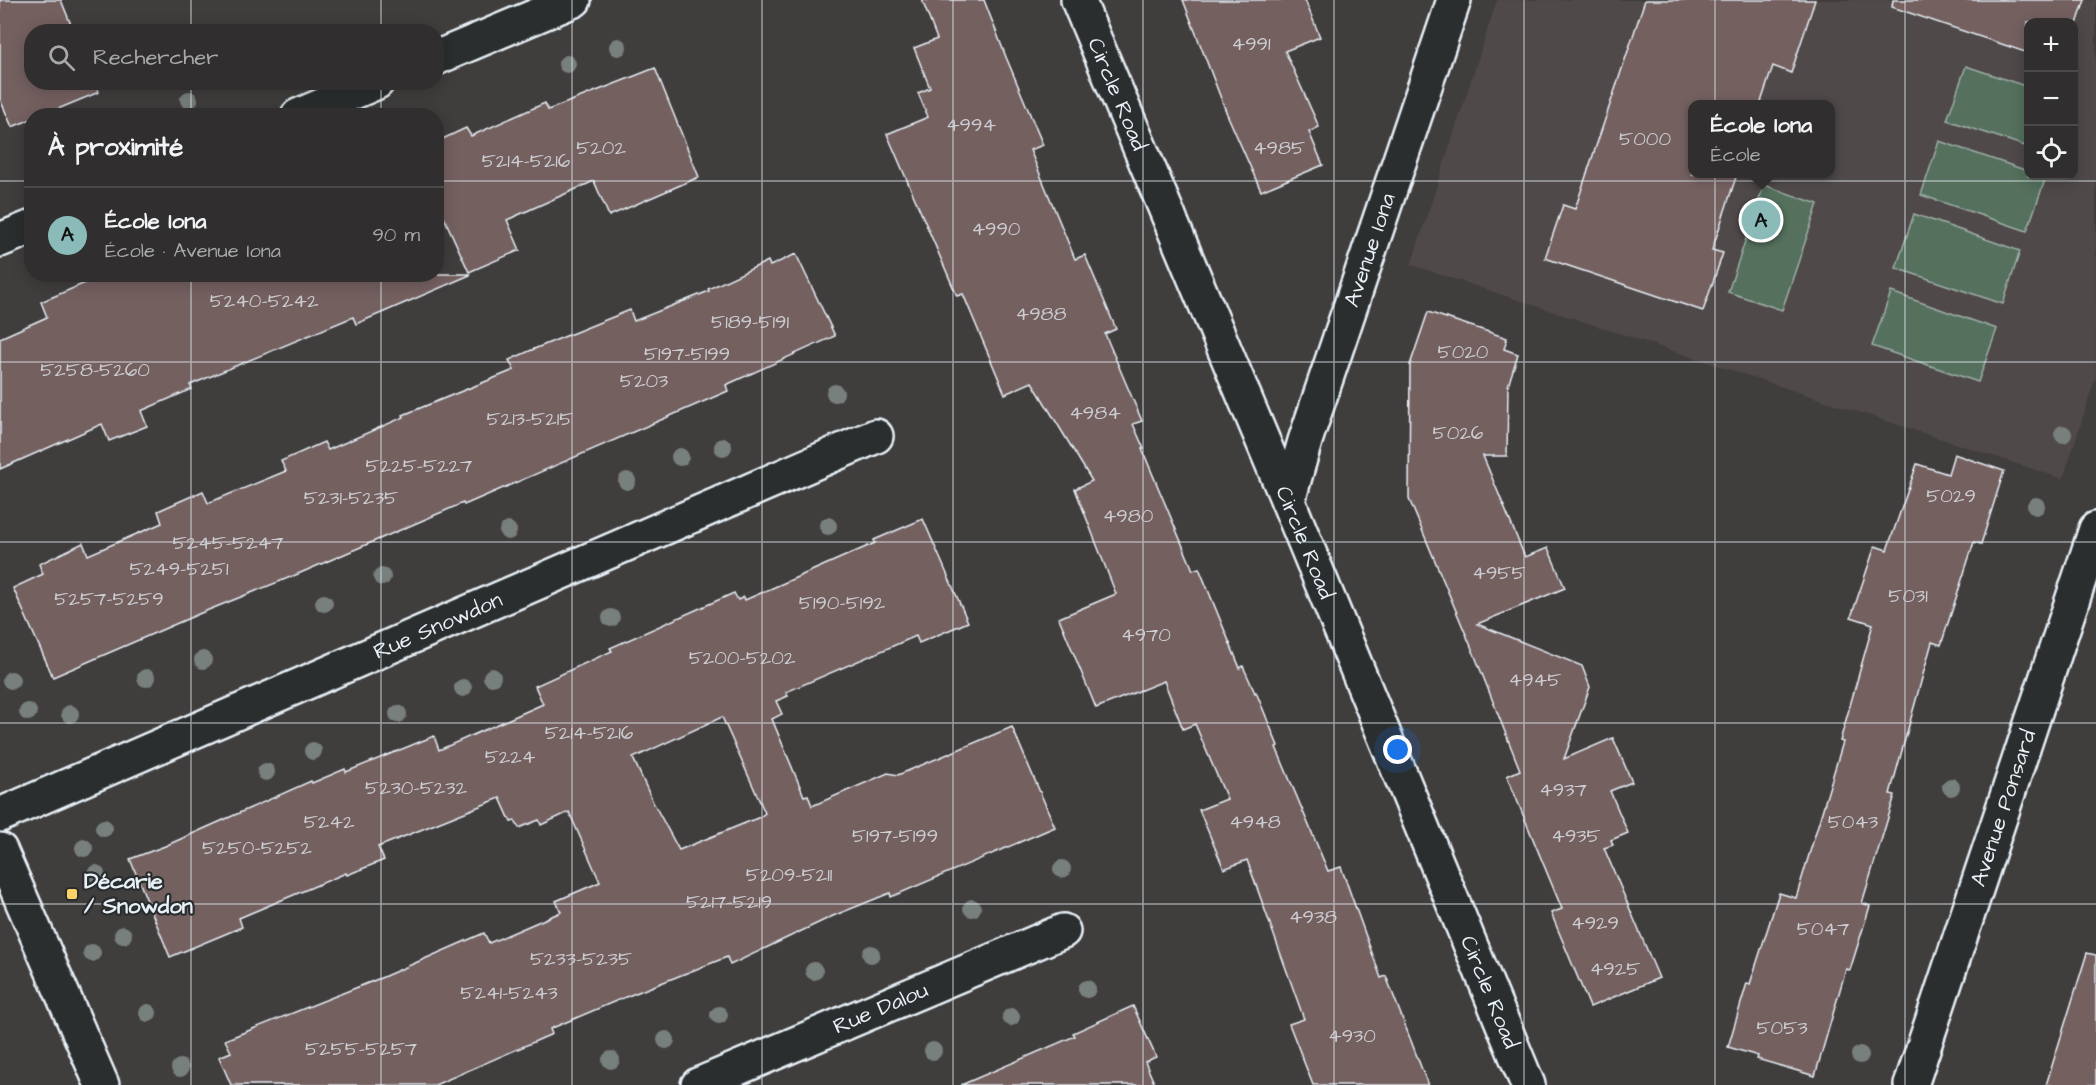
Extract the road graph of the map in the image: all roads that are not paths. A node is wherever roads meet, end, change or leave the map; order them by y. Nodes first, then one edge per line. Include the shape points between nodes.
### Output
1 (574, 0) edge
2 (1078, 0) edge
3 (1454, 0) edge
4 (444, 55) edge
5 (358, 90) edge
6 (317, 108) edge
7 (24, 230) edge
8 (0, 240) edge
9 (876, 435) dead end
10 (1288, 501) junction
11 (2096, 529) edge
12 (0, 815) edge
13 (0, 850) edge
14 (1064, 931) dead end
15 (102, 1085) edge
16 (698, 1085) edge
17 (1528, 1085) edge
18 (1911, 1085) edge

1 - 4 street
2 - 10 street, Circle Road
3 - 10 street, Avenue Iona
5 - 6 street
7 - 8 street
9 - 12 street, Rue Snowdon
10 - 17 street, Circle Road
11 - 18 street, Avenue Ponsard
13 - 15 street
14 - 16 street, Rue Dalou

